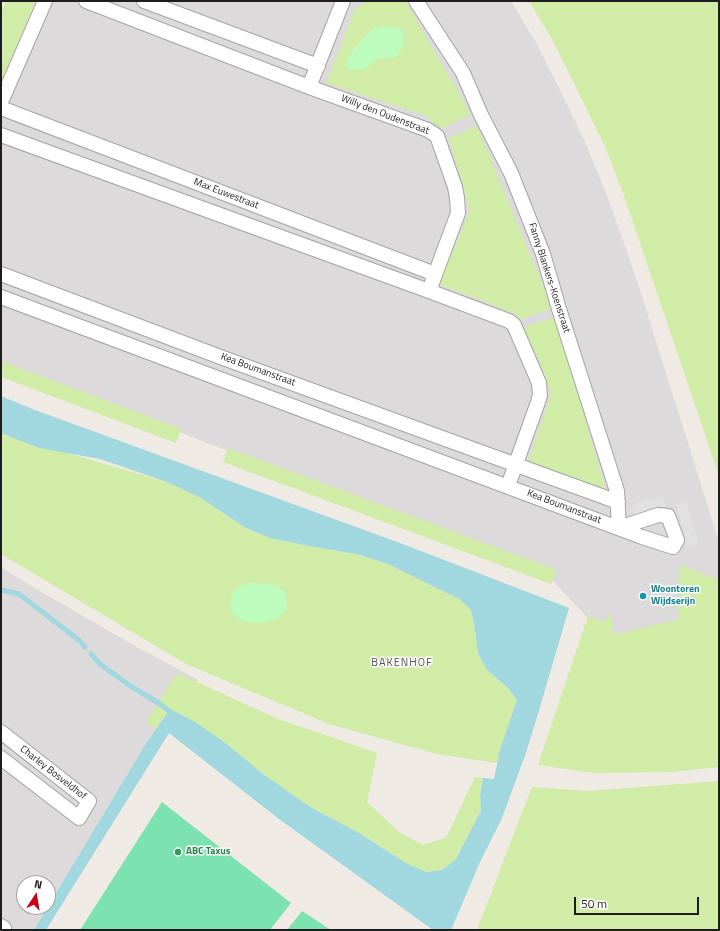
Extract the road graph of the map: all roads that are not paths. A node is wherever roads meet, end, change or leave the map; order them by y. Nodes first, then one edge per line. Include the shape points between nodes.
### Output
1 (45, 1) edge
2 (86, 1) edge
3 (144, 1) edge
4 (343, 1) edge
5 (416, 1) edge
6 (318, 66) junction
7 (309, 87) junction
8 (1, 102) edge
9 (1, 108) edge
10 (1, 134) edge
11 (1, 274) edge
12 (435, 274) junction
13 (429, 291) junction
14 (1, 297) edge
15 (516, 464) junction
16 (508, 486) junction
17 (618, 502) junction
18 (619, 528) joint
19 (1, 732) edge
20 (1, 758) edge
21 (1, 926) edge
22 (3, 930) edge

1 - 8 street
2 - 7 street, Willy den Oudenstraat
3 - 6 street
4 - 6 street
5 - 17 street, Fanny Blankers-Koenstraat via 463,73 481,115 512,173 543,254 617,491
6 - 7 street
7 - 12 street, Willy den Oudenstraat via 428,130 437,136 455,188 458,213
9 - 12 street, Max Euwestraat
10 - 13 street
11 - 15 street, Kea Boumanstraat
12 - 13 street
13 - 15 street via 514,325 539,384 540,395
14 - 16 street, Kea Boumanstraat
15 - 16 street
15 - 17 street, Kea Boumanstraat
16 - 18 street, Kea Boumanstraat
17 - 18 street, Fanny Blankers-Koenstraat
19 - 20 street, Charley Bosveldhof via 89,801 79,818
21 - 22 street

